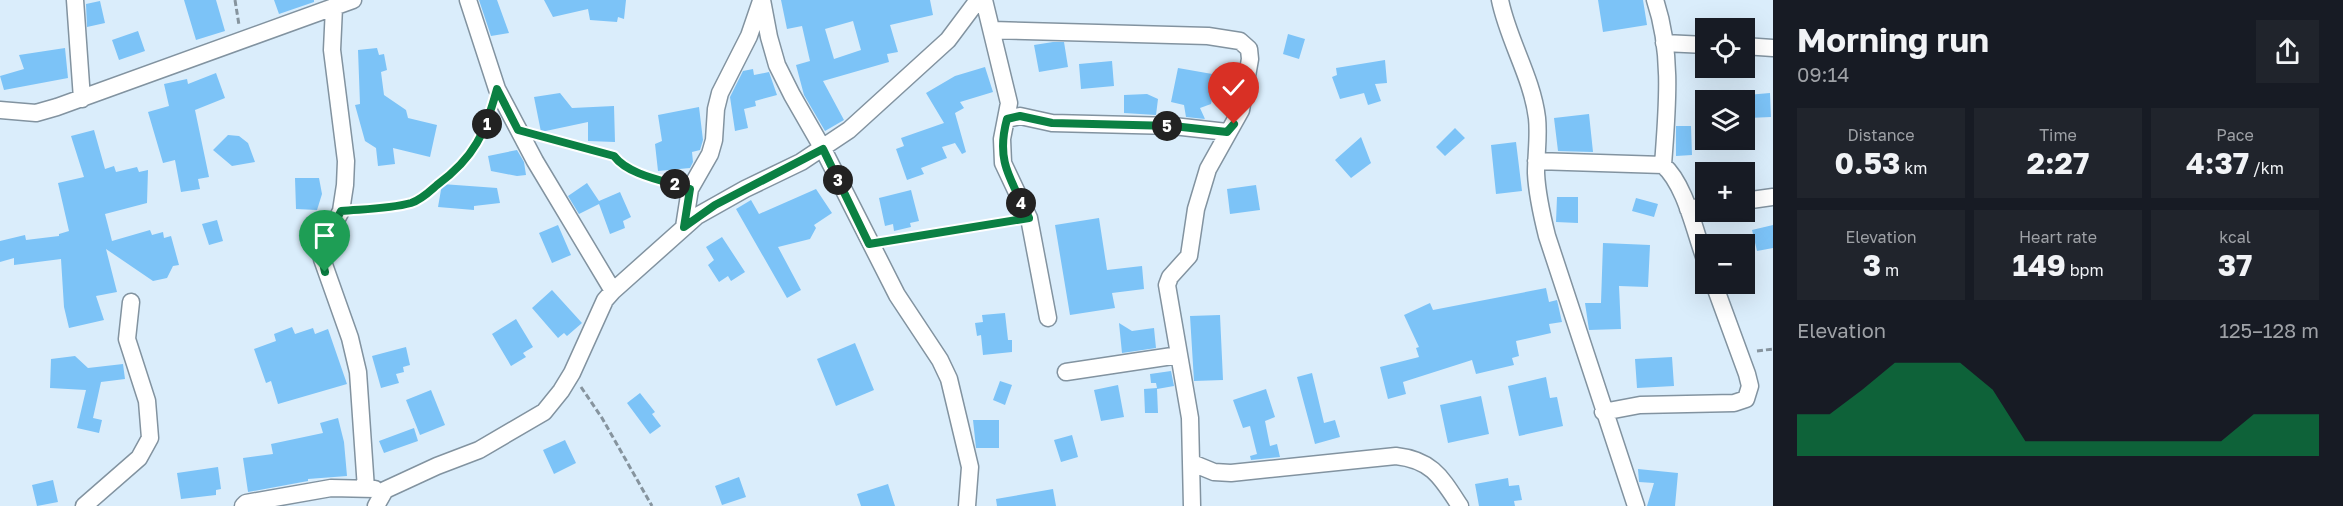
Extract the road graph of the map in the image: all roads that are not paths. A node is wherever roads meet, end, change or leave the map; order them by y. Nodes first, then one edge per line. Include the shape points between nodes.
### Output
1 (75, 0) edge
2 (353, 0) edge
3 (468, 0) edge
4 (761, 0) edge
5 (978, 0) edge
6 (984, 0) edge
7 (1500, 0) edge
8 (1655, 0) edge
9 (334, 7) junction
10 (992, 30) junction
11 (1664, 43) junction
12 (1695, 44) edge
13 (1755, 47) edge
14 (1773, 48) edge
15 (82, 99) junction
16 (0, 110) edge
17 (1007, 119) junction
18 (1227, 132) junction
19 (823, 149) junction
20 (1536, 161) junction
21 (1663, 165) junction
22 (1773, 197) edge
23 (1755, 199) edge
24 (1695, 208) edge
25 (1688, 209) junction
26 (684, 227) junction
27 (1696, 234) edge
28 (613, 291) junction
29 (1718, 294) edge
30 (131, 302) dead end
31 (1048, 318) dead end
32 (1179, 355) junction
33 (1066, 372) dead end
34 (1603, 411) junction
35 (1192, 463) junction
36 (366, 489) junction
37 (386, 490) junction
38 (84, 506) edge
39 (243, 506) edge
40 (376, 506) edge
41 (967, 506) edge
42 (1192, 506) edge
43 (1460, 506) edge
44 (1636, 506) edge

1 - 15 street
2 - 9 street
3 - 28 street via 497,89
4 - 19 street via 777,65
4 - 26 street via 749,36 720,93 710,154 690,189
5 - 19 street via 937,50
6 - 10 street
7 - 20 street via 1537,118
8 - 11 street
9 - 15 street
9 - 36 street via 334,73 346,161 341,211 325,241 323,264 358,372
10 - 17 street via 1009,103
10 - 18 street via 1208,36 1240,41 1250,53 1245,95 1239,116
11 - 12 street
11 - 21 street via 1668,88
13 - 14 street
15 - 16 street via 36,113
17 - 18 street via 1020,116 1071,124 1173,126
17 - 31 street via 1002,139 1004,163 1029,218
18 - 32 street via 1202,185 1189,256 1167,285
19 - 26 street via 715,205
19 - 41 street via 869,244 949,379 970,467
20 - 21 street
20 - 34 street via 1543,219
21 - 25 street via 1673,176
22 - 23 street
24 - 25 street
25 - 27 street
26 - 28 street
28 - 37 street via 552,405 479,450
29 - 34 street via 1747,374 1750,386 1746,399
30 - 38 street via 127,339 147,401 150,438 139,458
32 - 33 street
32 - 35 street via 1190,418
34 - 44 street
35 - 42 street
35 - 43 street via 1214,472 1231,473 1396,456 1417,458 1431,466
36 - 37 street
36 - 39 street via 331,488
37 - 40 street

